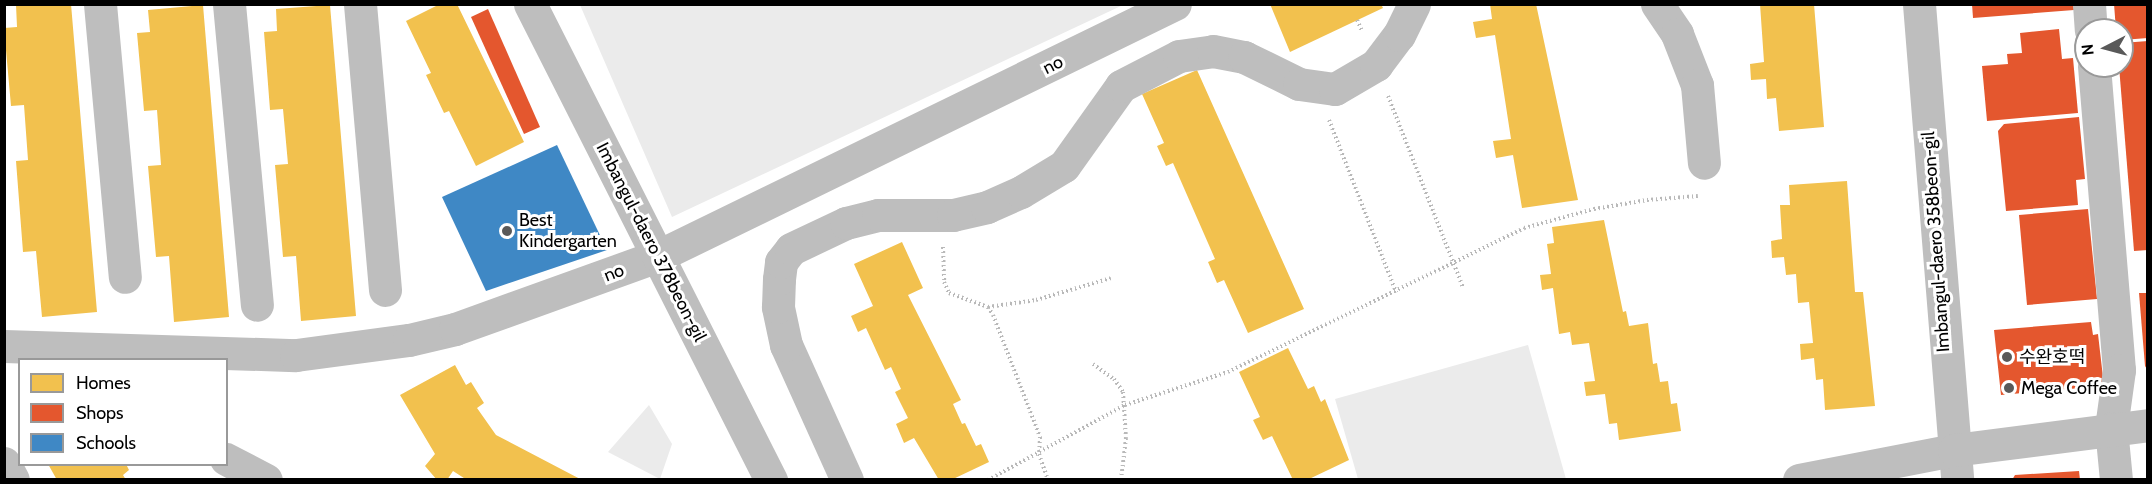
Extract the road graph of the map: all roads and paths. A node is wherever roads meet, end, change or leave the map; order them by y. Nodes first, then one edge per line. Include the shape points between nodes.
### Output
1 (100, 4) edge
2 (229, 4) edge
3 (360, 4) edge
4 (530, 4) edge
5 (1175, 4) edge
6 (1414, 4) edge
7 (1657, 4) edge
8 (1919, 4) edge
9 (1357, 20) dead end
10 (1376, 65) junction
11 (2095, 78) edge
12 (1315, 86) junction
13 (1704, 163) dead end
14 (1704, 196) dead end
15 (944, 215) junction
16 (658, 256) junction
17 (1454, 265) junction
18 (125, 277) dead end
19 (1112, 278) dead end
20 (1462, 287) dead end
21 (385, 290) dead end
22 (1396, 292) junction
23 (257, 305) dead end
24 (988, 307) junction
25 (4, 346) edge
26 (1093, 364) dead end
27 (1125, 405) junction
28 (2148, 425) edge
29 (2112, 428) junction
30 (1039, 454) junction
31 (228, 460) edge
32 (4, 463) edge
33 (1955, 465) edge
34 (13, 480) edge
35 (266, 480) edge
36 (771, 480) edge
37 (847, 480) edge
38 (988, 480) edge
39 (1048, 480) edge
40 (1121, 480) edge
41 (1799, 480) edge
42 (2116, 480) edge

1 - 18 street
2 - 23 street
3 - 21 street
4 - 16 street, Imbangul-daero 378beon-gil
5 - 16 street, no
6 - 10 street
7 - 13 street via 1677,34 1697,85
8 - 33 street, Imbangul-daero 358beon-gil
9 - 10 path
10 - 12 street via 1335,89
10 - 17 path
11 - 29 street via 2119,370
12 - 15 street via 1299,84 1244,57 1213,51 1179,56 1121,86 1064,166 987,207
12 - 22 path
14 - 17 path via 1647,200 1544,221
15 - 24 path via 944,282 950,293
15 - 37 street via 878,215 846,223 791,249 781,262 778,307 786,345
16 - 25 street, no via 455,329 348,349 296,355
16 - 36 street, Imbangul-daero 378beon-gil
17 - 20 path
17 - 22 path
19 - 24 path via 1036,300
22 - 27 path via 1228,372
24 - 30 path via 1040,437
26 - 27 path via 1114,380 1123,392
27 - 30 path
27 - 40 path
28 - 29 street
29 - 33 street
29 - 42 street
30 - 38 path
30 - 39 path
31 - 35 street
32 - 34 street
33 - 41 street

